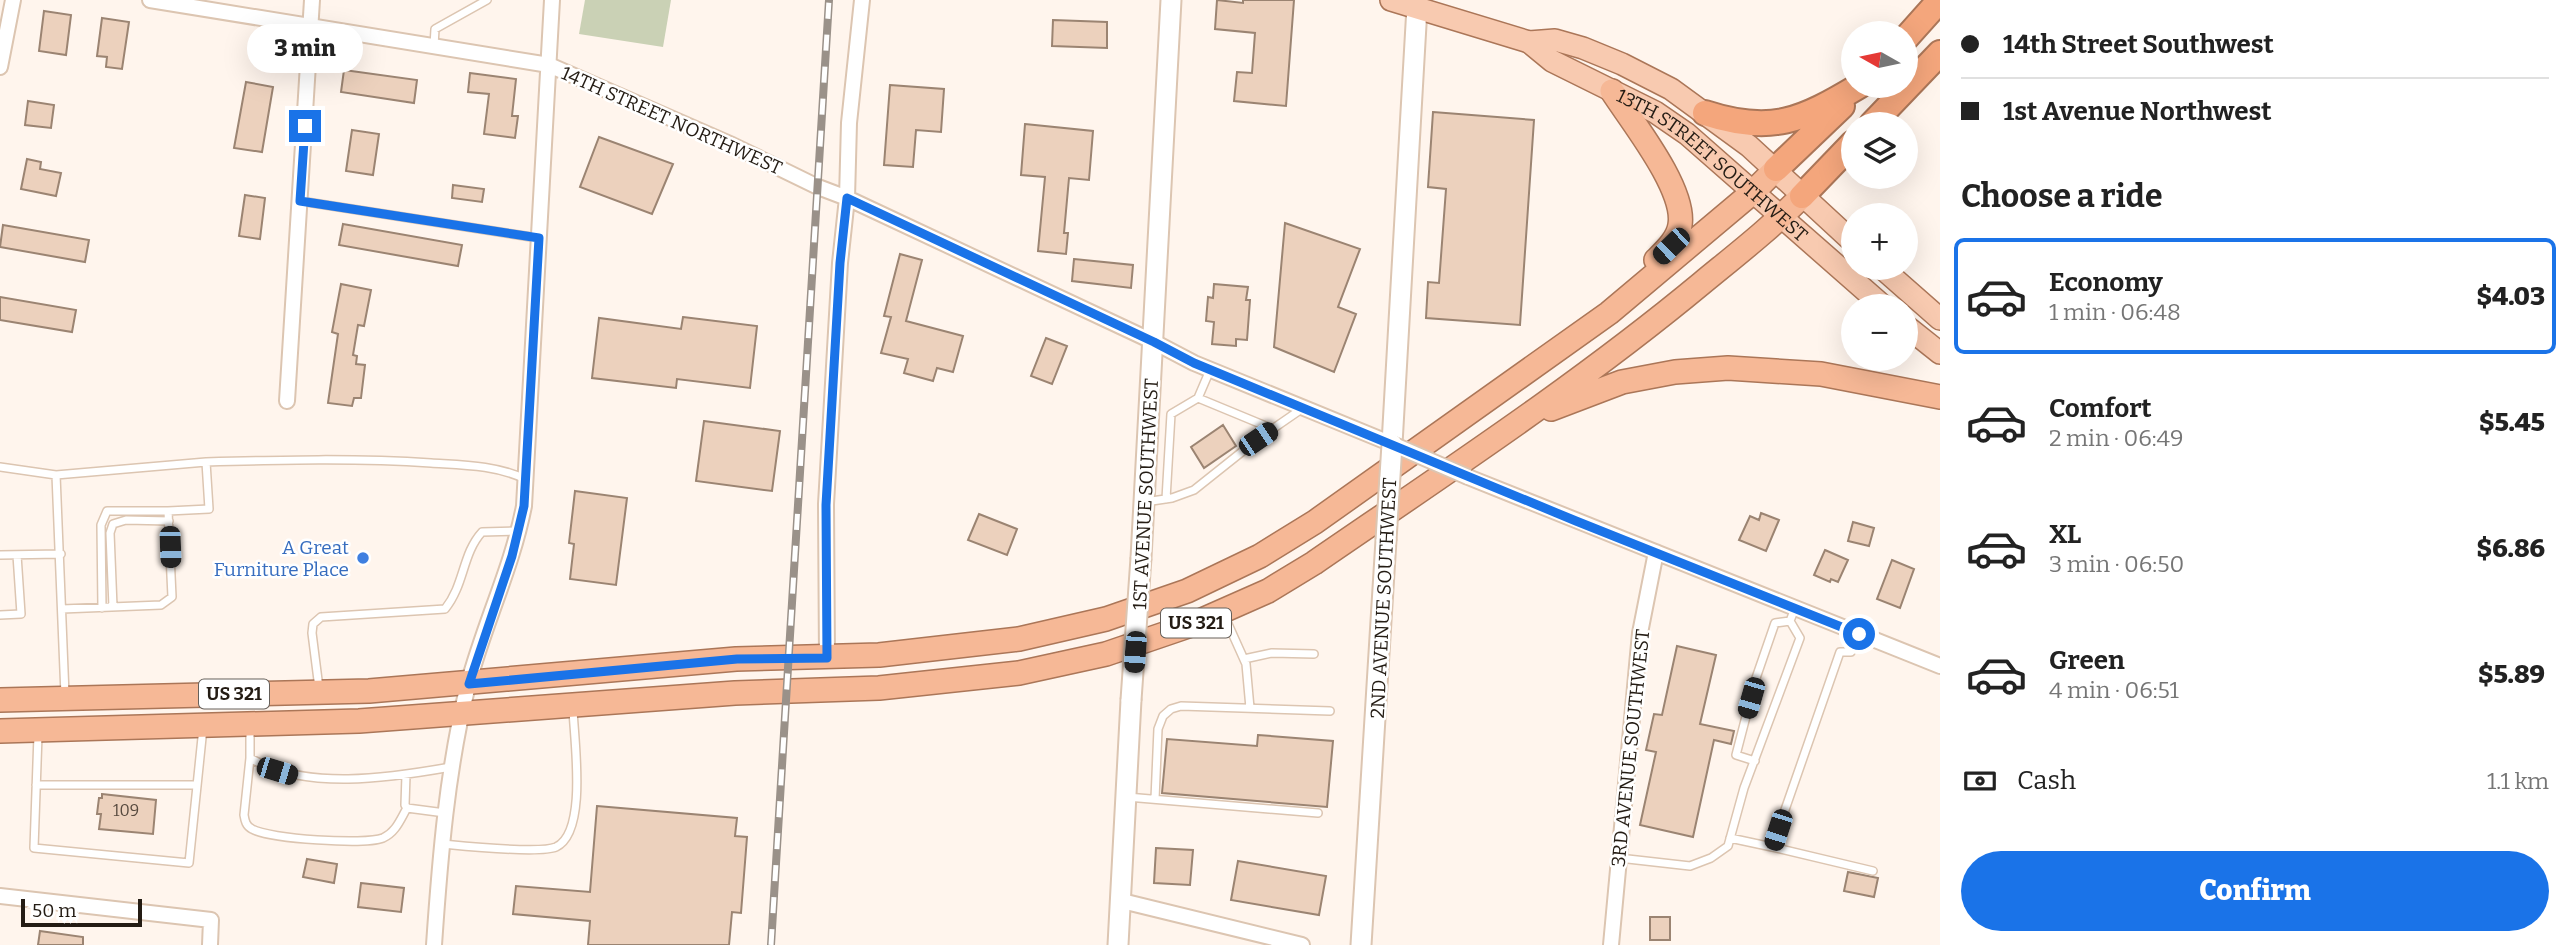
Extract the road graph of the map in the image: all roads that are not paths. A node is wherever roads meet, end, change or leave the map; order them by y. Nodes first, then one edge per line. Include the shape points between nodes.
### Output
1 (13, 0) edge
2 (150, 0) edge
3 (312, 0) edge
4 (487, 0) edge
5 (552, 0) edge
6 (862, 0) edge
7 (1171, 0) edge
8 (1391, 0) edge
9 (1940, 0) edge
10 (1417, 4) edge
11 (1918, 25) edge
12 (311, 26) junction
13 (1529, 42) junction
14 (434, 46) junction
15 (1940, 53) edge
16 (549, 65) junction
17 (0, 67) edge
18 (1612, 91) junction
19 (1841, 97) edge
20 (1849, 98) edge
21 (1883, 112) edge
22 (1705, 113) junction
23 (1841, 155) edge
24 (1776, 169) junction
25 (1753, 191) junction
26 (1802, 196) junction
27 (847, 198) junction
28 (300, 201) junction
29 (1781, 218) junction
30 (1841, 231) edge
31 (539, 238) junction
32 (1896, 280) edge
33 (1869, 294) edge
34 (1609, 313) junction
35 (1940, 319) edge
36 (1918, 336) edge
37 (1154, 342) junction
38 (1940, 353) edge
39 (1210, 369) junction
40 (1940, 397) edge
41 (1198, 398) junction
42 (287, 401) dead end
43 (1304, 408) junction
44 (1149, 413) junction
45 (1171, 414) junction
46 (1519, 421) junction
47 (1273, 429) junction
48 (1392, 444) junction
49 (206, 462) junction
50 (0, 467) edge
51 (56, 475) junction
52 (527, 480) junction
53 (1166, 499) junction
54 (1144, 502) junction
55 (168, 511) junction
56 (169, 522) junction
57 (519, 531) junction
58 (1656, 552) junction
59 (61, 554) junction
60 (0, 555) edge
61 (17, 555) junction
62 (113, 607) junction
63 (102, 608) junction
64 (62, 609) junction
65 (1222, 611) junction
66 (0, 615) edge
67 (1793, 615) junction
68 (1859, 634) junction
69 (1314, 654) dead end
70 (827, 658) junction
71 (1244, 659) junction
72 (1940, 666) edge
73 (469, 684) junction
74 (320, 692) junction
75 (65, 699) junction
76 (0, 700) edge
77 (573, 705) junction
78 (1250, 708) junction
79 (1330, 711) dead end
80 (462, 714) junction
81 (250, 724) junction
82 (203, 726) junction
83 (38, 730) junction
84 (0, 731) edge
85 (250, 758) junction
86 (1755, 761) junction
87 (451, 767) junction
88 (406, 775) junction
89 (36, 785) junction
90 (197, 785) junction
91 (1126, 796) junction
92 (1155, 799) junction
93 (407, 808) junction
94 (446, 813) junction
95 (1318, 813) dead end
96 (1730, 838) junction
97 (443, 844) junction
98 (1772, 847) junction
99 (1619, 858) junction
100 (1873, 871) dead end
101 (0, 896) edge
102 (1122, 901) junction
103 (210, 945) edge
104 (434, 945) edge
105 (1118, 945) edge
106 (1302, 945) edge
107 (1361, 945) edge
108 (1611, 945) edge

1 - 17 street
2 - 12 street, 14TH STREET NORTHWEST
3 - 12 street
4 - 14 lane via 435,29
5 - 16 street
6 - 27 street via 849,123
7 - 37 main road, 1ST AVENUE SOUTHWEST
8 - 10 main road, 13TH STREET SOUTHWEST
9 - 11 highway
10 - 13 main road, 13TH STREET SOUTHWEST
10 - 48 main road, 2ND AVENUE SOUTHWEST
12 - 14 street, 14TH STREET NORTHWEST
12 - 28 street
13 - 18 main road, 13TH STREET SOUTHWEST via 1552,61
13 - 22 main road, 13TH STREET SOUTHWEST via 1555,40 1583,48 1671,89
14 - 16 street, 14TH STREET NORTHWEST
15 - 21 highway
16 - 27 street, 14TH STREET NORTHWEST
16 - 31 street
18 - 25 main road, 13TH STREET SOUTHWEST via 1687,134
18 - 34 highway via 1672,184 1680,205 1680,226 1671,246
19 - 22 highway via 1779,123 1741,124
20 - 24 highway, US 321
22 - 24 main road, 13TH STREET SOUTHWEST
23 - 26 highway, US 321
24 - 25 highway, US 321
24 - 26 main road, 13TH STREET SOUTHWEST
25 - 29 main road, 13TH STREET SOUTHWEST
25 - 34 highway, US 321
26 - 29 highway, US 321
26 - 30 main road, 13TH STREET SOUTHWEST
27 - 37 street, 14TH STREET NORTHWEST
27 - 70 street via 826,505
28 - 31 lane
28 - 42 street
29 - 33 main road, 13TH STREET SOUTHWEST
29 - 46 highway, US 321 via 1651,325
31 - 52 street
32 - 35 main road
34 - 70 highway, US 321 via 1315,522 1187,592 1018,639
36 - 38 main road
37 - 39 street, 14TH STREET NORTHWEST
37 - 44 main road, 1ST AVENUE SOUTHWEST
39 - 41 lane
39 - 43 street, 14TH STREET NORTHWEST
40 - 46 highway via 1821,374 1728,368 1622,382
41 - 45 lane
41 - 47 lane
43 - 47 lane
43 - 48 street, 14TH STREET NORTHWEST
44 - 45 lane
44 - 54 main road, 1ST AVENUE SOUTHWEST
45 - 53 lane
46 - 65 highway, US 321 via 1314,564
47 - 53 lane via 1194,490
48 - 58 street, 14TH STREET NORTHWEST, bridge
48 - 107 main road, 2ND AVENUE SOUTHWEST, bridge
49 - 51 lane
49 - 52 lane via 382,459 470,465
49 - 55 lane via 209,509
50 - 51 lane
51 - 59 lane
52 - 57 street
53 - 54 lane
54 - 91 main road, 1ST AVENUE SOUTHWEST, bridge
55 - 56 lane
55 - 63 lane via 107,512 101,525
56 - 62 lane via 172,597 160,605
56 - 62 lane via 126,520 113,524
57 - 73 street
57 - 74 lane via 482,532 445,609 321,617 313,624 312,633
58 - 67 street, 14TH STREET NORTHWEST
58 - 99 street, 3RD AVENUE SOUTHWEST via 1640,633
59 - 61 lane
59 - 64 lane
60 - 61 lane
61 - 66 lane via 21,614
62 - 63 lane
63 - 64 lane
64 - 75 lane
65 - 71 lane
65 - 77 highway, US 321 via 1106,654 1019,673 879,688
67 - 68 street, 14TH STREET NORTHWEST
67 - 86 lane via 1800,638
67 - 86 lane via 1775,623 1745,717 1736,755
68 - 72 street, 14TH STREET NORTHWEST
68 - 98 lane via 1851,652 1840,652
69 - 71 lane via 1272,653
70 - 73 highway, US 321 via 737,659
71 - 78 lane
73 - 74 highway, US 321
73 - 80 street
74 - 75 highway, US 321
75 - 76 highway, US 321
77 - 80 highway, US 321
77 - 97 lane via 576,798 566,840 554,848 534,849
78 - 79 lane
78 - 92 lane via 1181,706 1163,716 1158,729
80 - 81 highway, US 321
80 - 87 street
81 - 82 highway, US 321
81 - 85 lane
82 - 83 highway, US 321
82 - 90 lane
83 - 84 highway, US 321
83 - 89 lane
85 - 88 lane via 292,776 364,779
85 - 93 lane via 244,815 250,828 283,836 375,840 394,831
86 - 96 lane
87 - 88 lane
87 - 94 street
88 - 93 lane
89 - 90 lane
89 - 90 lane via 34,848 189,863
91 - 92 lane
91 - 102 main road, 1ST AVENUE SOUTHWEST
92 - 95 lane
93 - 94 lane
94 - 97 street
96 - 98 lane
96 - 99 lane via 1728,846 1711,858 1690,866
97 - 104 street
98 - 100 lane
99 - 108 street, 3RD AVENUE SOUTHWEST
101 - 103 street via 211,920
102 - 105 main road, 1ST AVENUE SOUTHWEST
102 - 106 street

